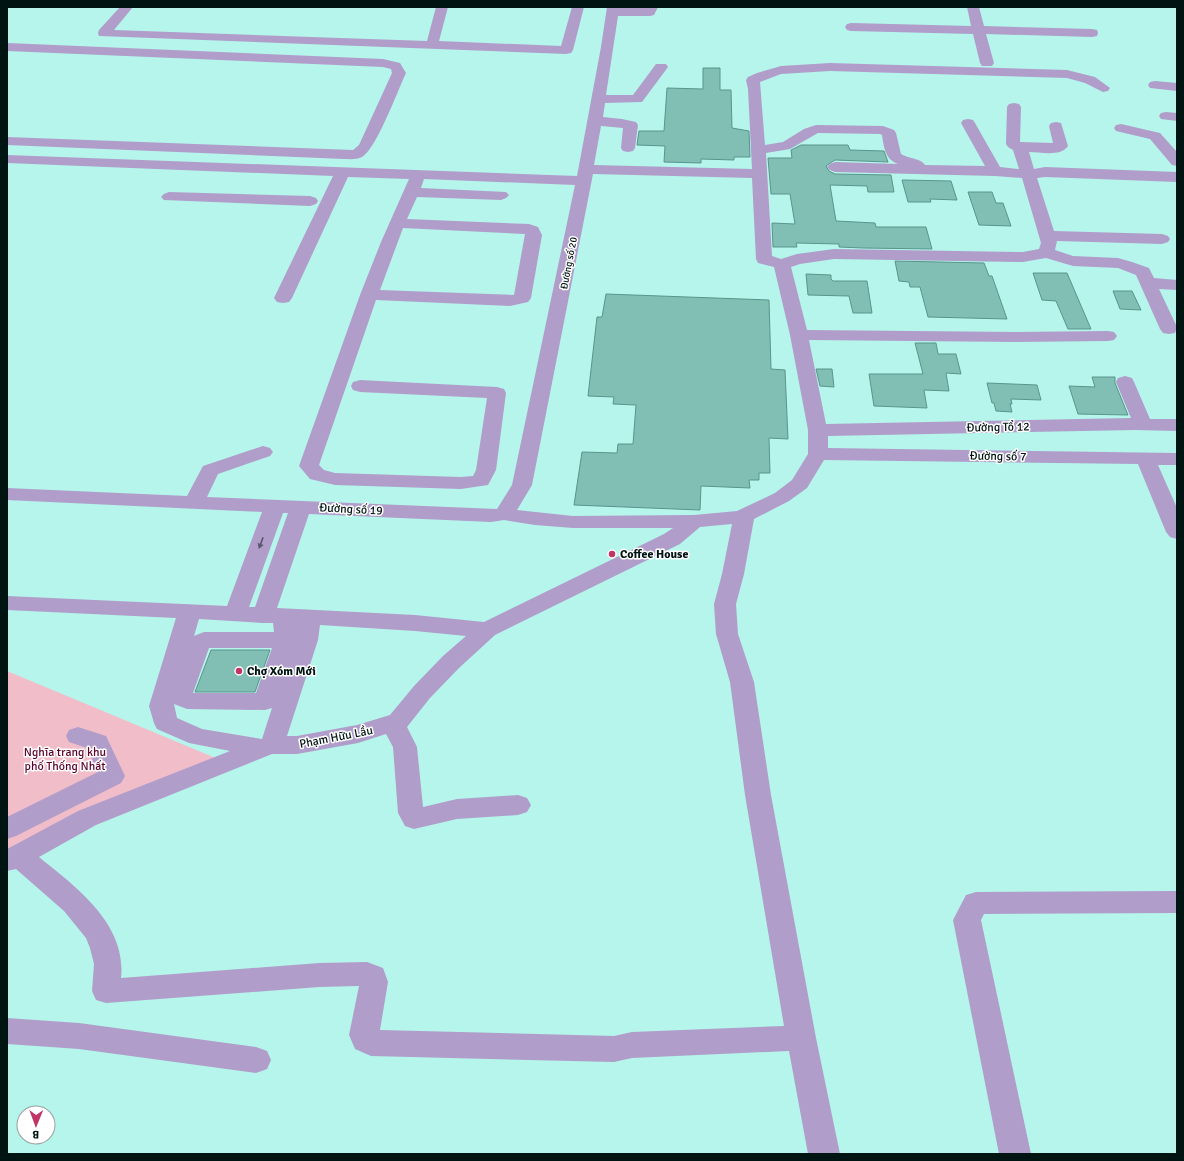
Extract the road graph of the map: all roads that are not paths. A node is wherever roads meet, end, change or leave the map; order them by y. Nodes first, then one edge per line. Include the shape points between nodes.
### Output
1 (128, 7) edge
2 (442, 7) edge
3 (578, 7) edge
4 (652, 7) edge
5 (973, 7) edge
6 (613, 10) edge
7 (851, 27) dead end
8 (979, 30) junction
9 (1092, 33) dead end
10 (432, 45) junction
11 (7, 47) edge
12 (987, 63) dead end
13 (661, 66) dead end
14 (1155, 85) dead end
15 (1177, 87) edge
16 (1103, 88) dead end
17 (599, 99) junction
18 (1014, 107) dead end
19 (595, 122) junction
20 (968, 123) dead end
21 (1056, 126) dead end
22 (1121, 128) dead end
23 (7, 141) edge
24 (1020, 147) junction
25 (628, 148) dead end
26 (759, 149) junction
27 (7, 159) edge
28 (1177, 162) edge
29 (216, 166) junction
30 (835, 167) dead end
31 (250, 168) junction
32 (935, 170) junction
33 (343, 171) junction
34 (995, 171) junction
35 (419, 174) junction
36 (760, 174) junction
37 (1028, 174) junction
38 (585, 175) junction
39 (1177, 177) edge
40 (411, 192) junction
41 (501, 195) dead end
42 (169, 197) dead end
43 (198, 198) junction
44 (233, 199) junction
45 (310, 201) dead end
46 (398, 223) junction
47 (1162, 239) dead end
48 (1046, 244) junction
49 (782, 264) junction
50 (1148, 284) junction
51 (1177, 285) edge
52 (369, 295) junction
53 (283, 298) dead end
54 (1169, 329) dead end
55 (799, 335) junction
56 (1108, 336) dead end
57 (1125, 382) dead end
58 (360, 386) dead end
59 (1143, 425) junction
60 (1177, 426) edge
61 (818, 430) junction
62 (263, 452) dead end
63 (818, 454) junction
64 (1145, 458) junction
65 (1177, 459) edge
66 (7, 494) edge
67 (194, 502) junction
68 (274, 506) junction
69 (300, 507) junction
70 (504, 514) junction
71 (744, 516) junction
72 (694, 522) junction
73 (1177, 532) edge
74 (7, 603) edge
75 (190, 611) junction
76 (234, 614) junction
77 (273, 616) junction
78 (310, 617) junction
79 (487, 630) junction
80 (286, 640) junction
81 (393, 724) junction
82 (78, 736) dead end
83 (268, 747) junction
84 (518, 805) dead end
85 (7, 829) edge
86 (13, 858) edge
87 (1177, 902) edge
88 (7, 1031) edge
89 (801, 1038) junction
90 (256, 1060) dead end
91 (824, 1154) edge
92 (1015, 1154) edge

1 - 10 street via 104,33
2 - 10 street
3 - 10 street via 566,50
4 - 6 street via 650,12
5 - 8 street
6 - 17 street, Đường số 20
7 - 8 street
8 - 9 street
8 - 12 street
11 - 23 street via 383,63 395,65 399,73 365,147 357,154
13 - 17 street via 637,99
14 - 15 street
16 - 26 street via 1090,80 1067,74 830,67 797,68 762,74 753,80
17 - 19 street, Đường số 20
18 - 24 street via 1014,144
19 - 25 street via 631,125
19 - 38 street, Đường số 20
20 - 34 street
21 - 24 street via 1060,148
22 - 28 street via 1155,136
24 - 37 street
26 - 32 street via 786,146 816,129 883,130 889,132 892,154 895,158
26 - 36 street
27 - 29 street
29 - 31 street
29 - 43 street
30 - 32 street
31 - 33 street
31 - 44 street
32 - 34 street
33 - 35 street
33 - 53 street
34 - 37 street
35 - 38 street
35 - 40 street
36 - 38 street
36 - 49 street via 764,259
37 - 39 street via 1045,172
37 - 48 street
38 - 70 street, Đường số 20 via 522,485
40 - 41 street
40 - 46 street
42 - 43 street
43 - 44 street
44 - 45 street
46 - 52 street
46 - 52 street via 529,228 534,235 522,298 510,301
47 - 48 street
48 - 49 street via 1023,256 834,254 797,259
48 - 50 street via 1072,260 1116,262 1135,268 1143,272
49 - 55 street
50 - 51 street
50 - 54 street
52 - 58 street via 310,466 317,475 335,479 461,483 481,481 486,470 497,393
55 - 56 street
55 - 61 street
57 - 59 street
59 - 60 street, Đường Tổ 12
59 - 61 street, Đường Tổ 12
61 - 63 street
62 - 67 street via 210,470
63 - 64 street, Đường số 7
63 - 71 street, Đường số 19 via 800,484 782,497
64 - 65 street, Đường số 7
64 - 73 street
66 - 67 street, Đường số 19
67 - 68 street, Đường số 19
68 - 69 street, Đường số 19
68 -> 76 street
69 - 70 street, Đường số 19 via 491,516
69 - 77 street
70 - 72 street, Đường số 19 via 574,522
71 - 72 street, Đường số 19
71 - 89 street via 725,604 726,634 742,682 758,795
72 - 79 street, Phạm Hữu Lầu via 666,542
74 - 75 street
75 - 76 street
75 - 83 street via 161,706 166,723 198,737
76 - 77 street
77 - 78 street
77 - 80 street
78 - 79 street
78 - 83 street via 306,640 290,692
79 - 81 street, Phạm Hữu Lầu via 451,662 399,722
80 - 80 street via 265,702 187,701 179,697 199,644 204,640
81 - 83 street, Phạm Hữu Lầu via 358,734 297,745
81 - 84 street via 405,747 411,813 414,818 457,809
82 - 85 street via 97,742 112,776
83 - 86 street, Phạm Hữu Lầu via 87,818
86 - 89 street via 84,914 101,938 108,963 106,991 319,975 367,974 373,976 374,982 364,1035 371,1043 614,1049 632,1045
87 - 92 street via 976,902 967,920
88 - 90 street via 79,1036
89 - 91 street

